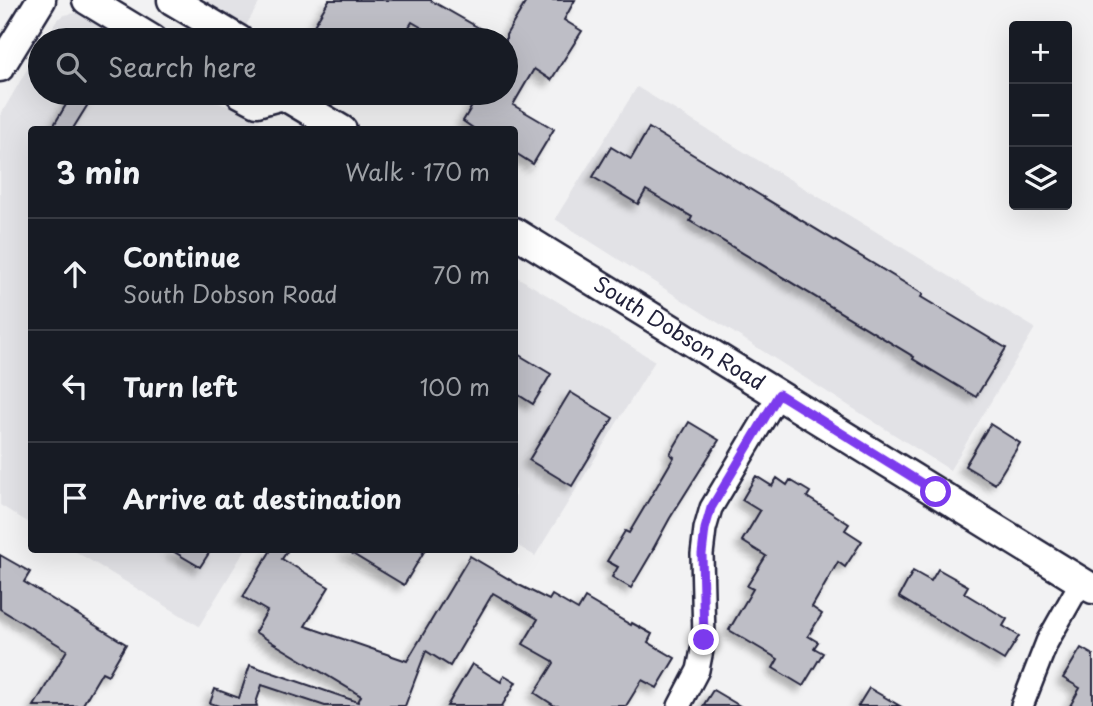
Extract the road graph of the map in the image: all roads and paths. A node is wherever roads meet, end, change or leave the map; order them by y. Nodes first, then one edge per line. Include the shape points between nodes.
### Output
1 (41, 0) edge
2 (87, 0) edge
3 (172, 0) edge
4 (133, 28) edge
5 (219, 28) edge
6 (0, 67) edge
7 (301, 105) edge
8 (335, 126) edge
9 (518, 234) edge
10 (779, 394) junction
11 (1087, 586) edge
12 (679, 706) edge
13 (1022, 706) edge

1 - 6 main road
2 - 4 main road
3 - 5 main road
7 - 8 main road
9 - 10 main road, South Dobson Road
10 - 11 main road, South Dobson Road
10 - 12 street via 711,508 702,554 704,640 698,670
11 - 13 street via 1047,642

